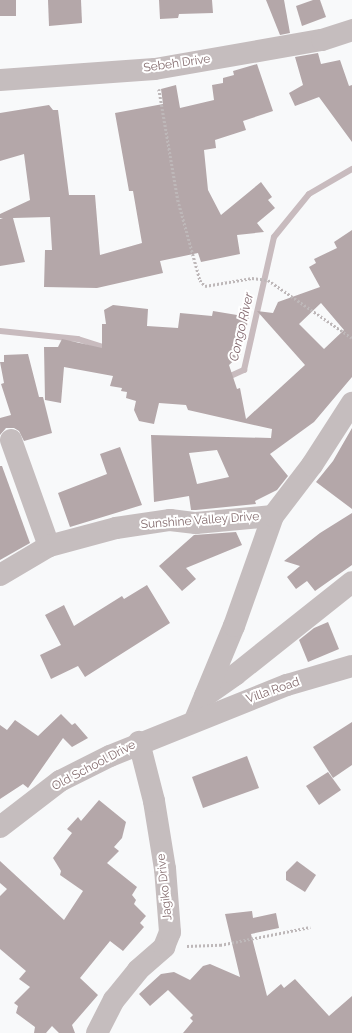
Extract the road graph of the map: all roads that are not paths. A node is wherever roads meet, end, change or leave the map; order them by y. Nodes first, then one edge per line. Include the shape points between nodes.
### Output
1 (352, 30) edge
2 (0, 80) edge
3 (352, 403) edge
4 (11, 440) dead end
5 (273, 516) junction
6 (49, 546) junction
7 (0, 575) edge
8 (352, 582) edge
9 (352, 666) edge
10 (205, 696) junction
11 (195, 720) junction
12 (140, 742) junction
13 (0, 827) edge
14 (97, 1033) edge

1 - 2 street, Sebeh Drive via 322,40 156,69
3 - 5 street, Sunshine Valley Drive via 312,465
4 - 6 street
5 - 6 street, Sunshine Valley Drive via 196,523 170,520 116,528
5 - 10 street via 234,626
6 - 7 street, Sunshine Valley Drive
8 - 10 street
9 - 11 street, Villa Road via 287,685
10 - 11 street
11 - 12 street, Old School Drive
12 - 13 street, Old School Drive via 60,781
12 - 14 street, Jagiko Drive via 154,801 165,869 170,932 164,947 138,970 114,1000

